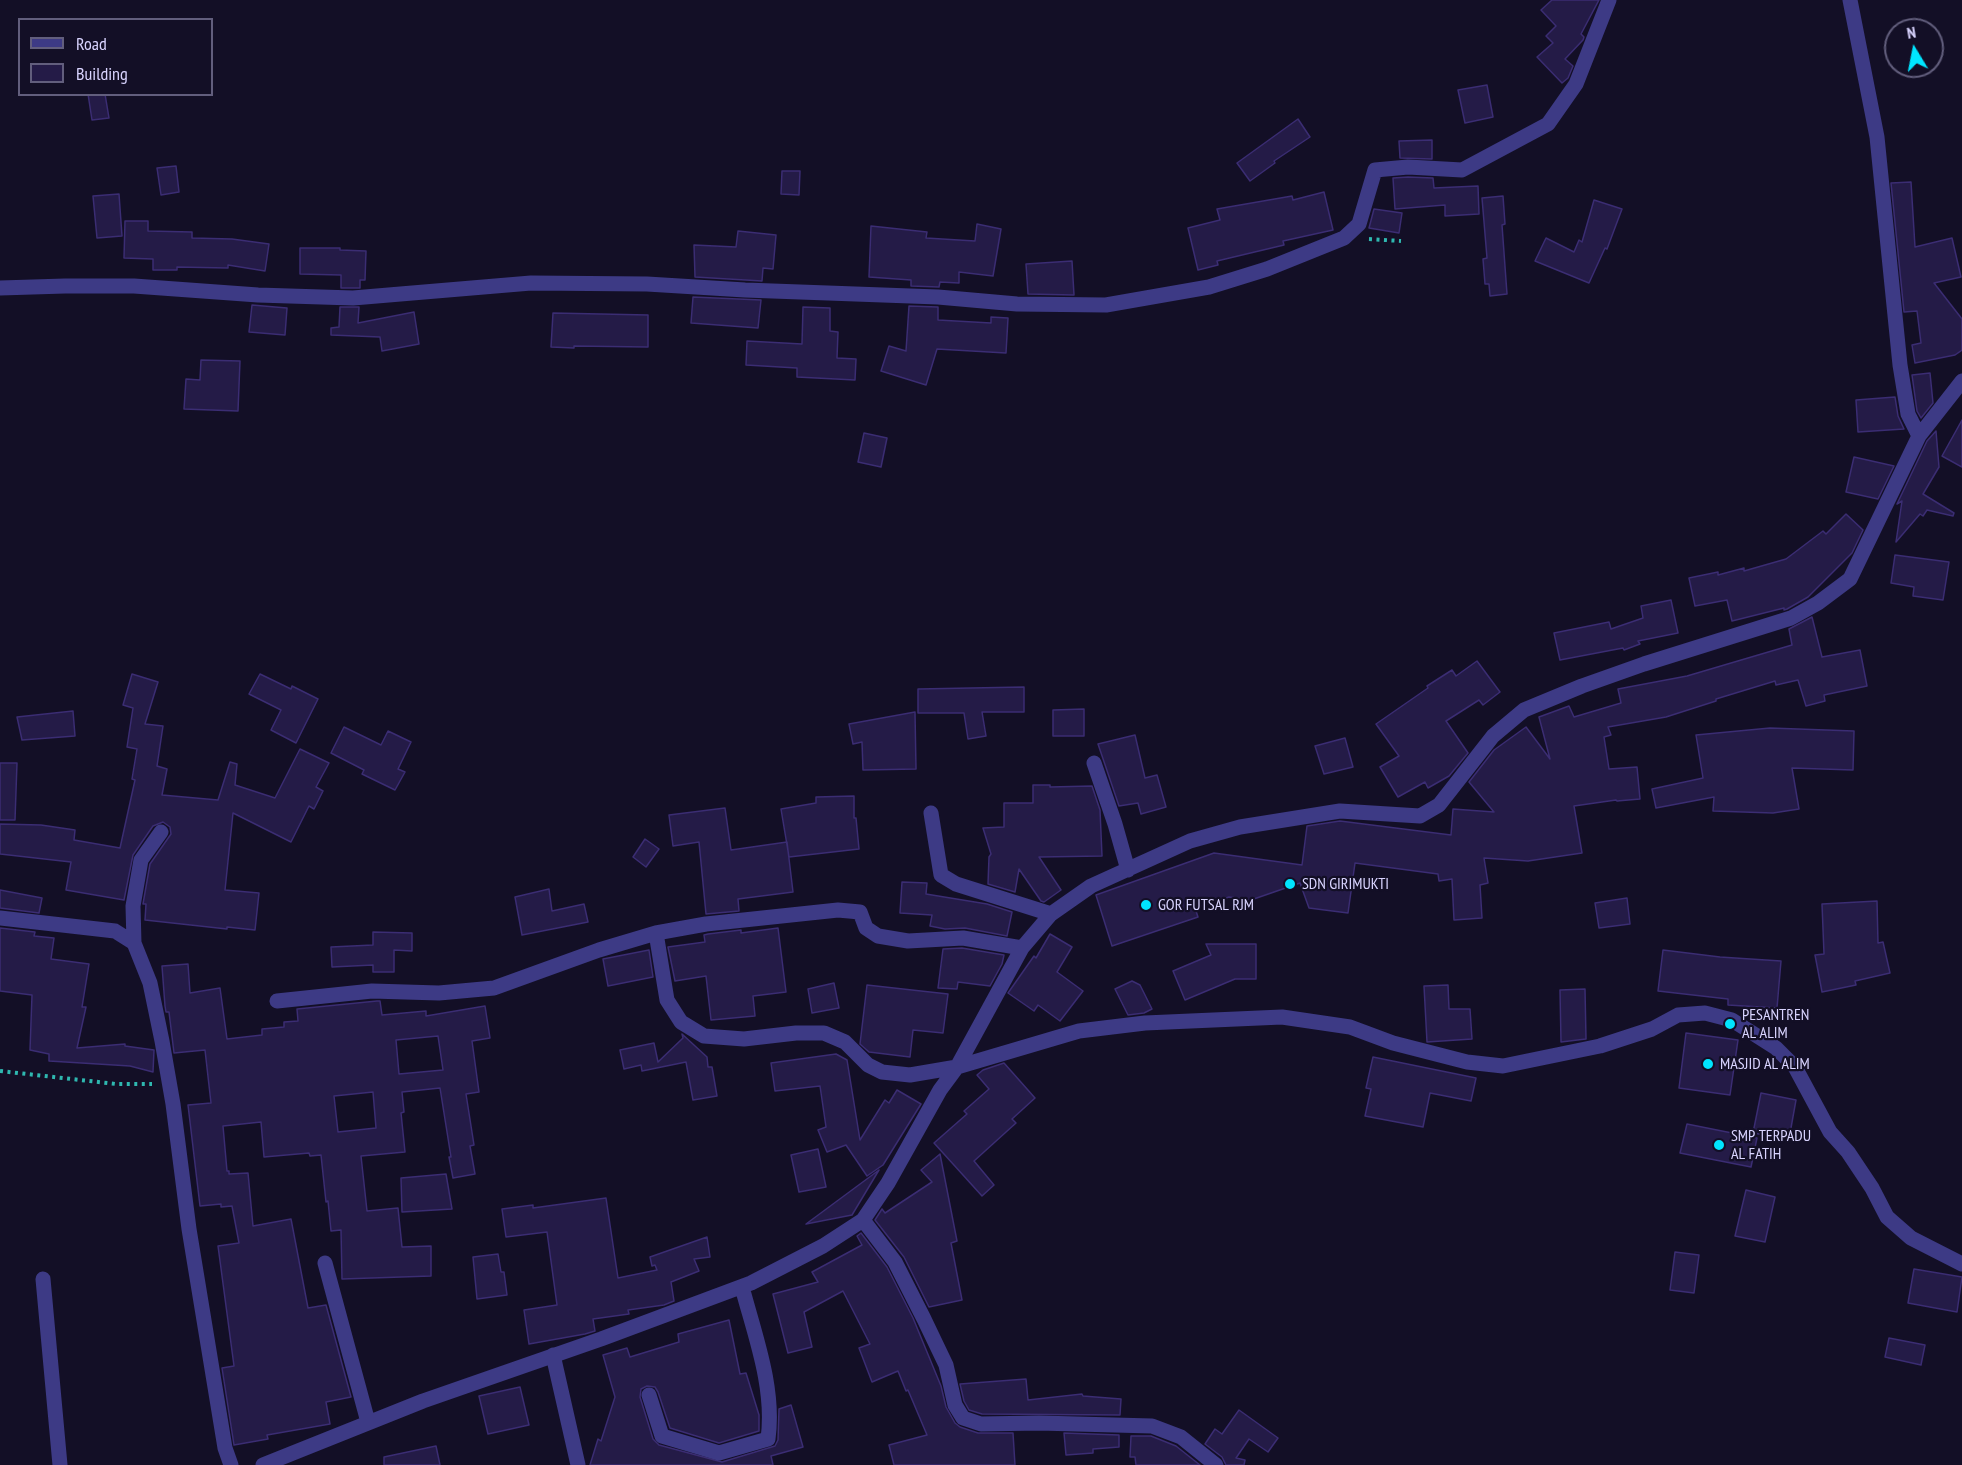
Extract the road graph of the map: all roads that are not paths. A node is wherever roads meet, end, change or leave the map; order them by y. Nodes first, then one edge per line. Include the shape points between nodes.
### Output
1 (1609, 0) edge
2 (1850, 0) edge
3 (0, 288) edge
4 (1962, 381) edge
5 (1919, 436) junction
6 (1094, 763) dead end
7 (931, 813) dead end
8 (160, 832) dead end
9 (1128, 870) junction
10 (1051, 914) junction
11 (0, 918) edge
12 (656, 933) junction
13 (134, 943) junction
14 (1022, 948) junction
15 (277, 1001) dead end
16 (957, 1067) junction
17 (863, 1220) junction
18 (325, 1263) dead end
19 (1962, 1264) edge
20 (43, 1279) dead end
21 (741, 1287) junction
22 (553, 1355) junction
23 (649, 1395) dead end
24 (368, 1422) junction
25 (60, 1465) edge
26 (231, 1465) edge
27 (263, 1465) edge
28 (578, 1465) edge
29 (1216, 1465) edge

1 - 3 street via 1576,84 1548,124 1462,170 1375,170 1359,224 1344,238 1209,287 1106,305 1017,304 647,284 531,283 353,298 134,286
2 - 5 street via 1877,137 1901,375 1908,414
4 - 5 street
5 - 9 street via 1850,579 1791,618 1644,664 1524,710 1493,736 1439,805 1420,816 1340,811 1250,825 1190,841
6 - 9 street
7 - 10 street via 940,875 956,884
8 - 13 street via 141,860 133,906
9 - 10 street via 1091,886
10 - 14 street
11 - 13 street via 115,931
12 - 14 street via 845,910 860,912 866,928 878,936 908,940 963,938
12 - 15 street via 494,988 439,993 372,991
12 - 16 street via 667,1000 681,1022 704,1036 744,1039 824,1033 845,1042 868,1065 882,1072 910,1075
13 - 26 street via 150,983 170,1084 189,1229
14 - 16 street
16 - 17 street
16 - 19 street via 1079,1031 1145,1023 1282,1017 1350,1028 1467,1062 1503,1066 1600,1046 1652,1029 1678,1015 1705,1013 1732,1020 1776,1048 1795,1067 1830,1132 1848,1152 1887,1217 1911,1238
17 - 21 street via 823,1246
17 - 29 street via 895,1262 924,1319 946,1365 955,1405 963,1418 981,1424 1152,1426 1181,1437
18 - 24 street
20 - 25 street
21 - 22 street
21 - 23 street via 766,1378 768,1439 719,1453 662,1436
22 - 24 street
22 - 28 street
24 - 27 street

